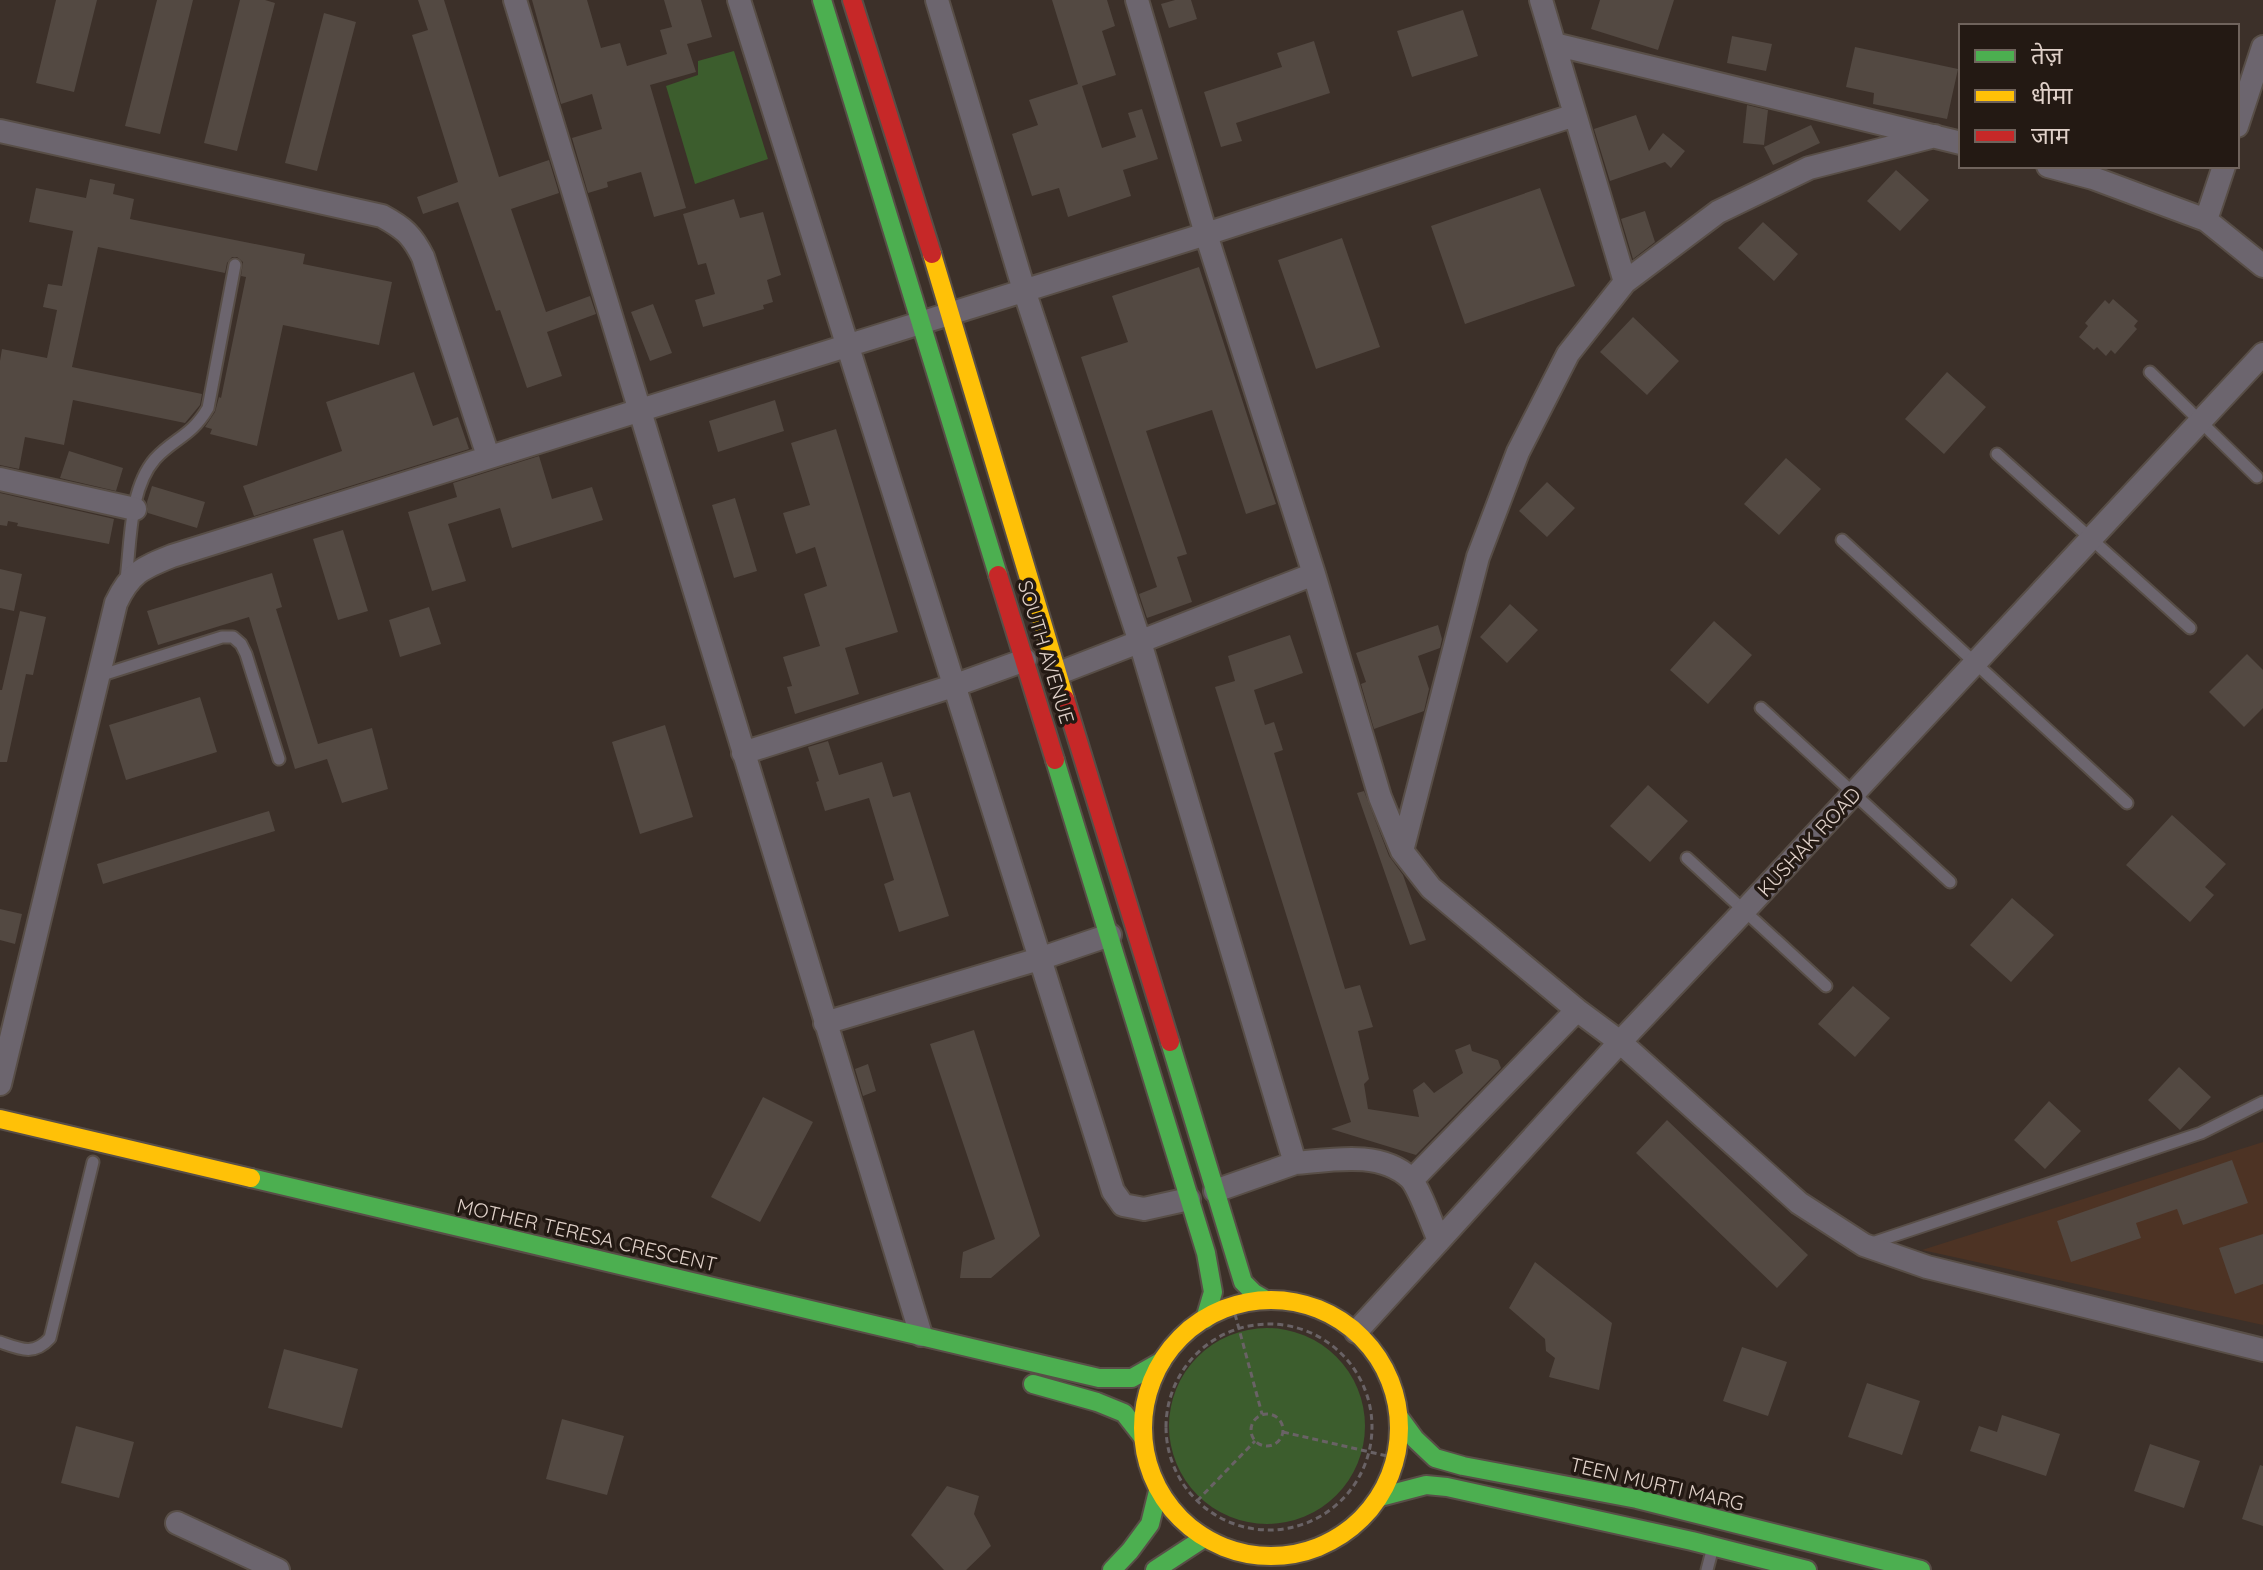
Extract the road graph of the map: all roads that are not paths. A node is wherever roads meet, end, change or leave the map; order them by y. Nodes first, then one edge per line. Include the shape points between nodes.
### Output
1 (515, 0) edge
2 (739, 0) edge
3 (822, 0) edge
4 (852, 0) edge
5 (937, 0) edge
6 (1137, 0) edge
7 (1541, 0) edge
8 (1554, 44) junction
9 (2263, 47) edge
10 (1575, 115) junction
11 (2239, 120) edge
12 (0, 131) edge
13 (1935, 136) junction
14 (1959, 142) edge
15 (2056, 168) edge
16 (2223, 168) edge
17 (2206, 220) junction
18 (1206, 234) junction
19 (235, 265) dead end
20 (2263, 266) edge
21 (1625, 282) junction
22 (1024, 290) junction
23 (951, 313) junction
24 (922, 322) junction
25 (848, 345) junction
26 (2263, 354) edge
27 (2150, 372) dead end
28 (639, 410) junction
29 (2201, 422) junction
30 (1997, 454) dead end
31 (488, 456) junction
32 (2257, 477) dead end
33 (0, 479) edge
34 (135, 509) junction
35 (2092, 539) junction
36 (1842, 540) dead end
37 (1314, 574) junction
38 (126, 583) junction
39 (2190, 628) dead end
40 (1140, 642) junction
41 (1025, 660) junction
42 (1976, 663) junction
43 (1059, 673) junction
44 (98, 676) junction
45 (953, 686) junction
46 (1761, 708) dead end
47 (743, 753) junction
48 (279, 759) dead end
49 (1854, 793) junction
50 (2127, 803) dead end
51 (1402, 851) junction
52 (1687, 858) dead end
53 (1950, 882) dead end
54 (1744, 911) junction
55 (1110, 935) junction
56 (1039, 959) junction
57 (1826, 986) dead end
58 (1577, 1010) junction
59 (825, 1023) junction
60 (1620, 1042) junction
61 (0, 1084) edge
62 (2263, 1102) edge
63 (0, 1119) edge
64 (94, 1162) dead end
65 (1295, 1163) junction
66 (1412, 1180) junction
67 (1215, 1191) junction
68 (1189, 1199) junction
69 (1439, 1241) junction
70 (1864, 1245) junction
71 (1266, 1300) junction
72 (1205, 1319) junction
73 (1356, 1332) junction
74 (921, 1335) junction
75 (0, 1342) edge
76 (2263, 1350) edge
77 (1162, 1361) junction
78 (1012, 1378) dead end
79 (1399, 1417) junction
80 (1142, 1436) junction
81 (1158, 1491) junction
82 (1380, 1497) junction
83 (177, 1523) dead end
84 (1204, 1538) junction
85 (1713, 1546) junction
86 (1305, 1561) edge
87 (278, 1570) edge
88 (1112, 1570) edge
89 (1155, 1570) edge
90 (1707, 1570) edge
91 (1807, 1570) edge
92 (1921, 1570) edge

1 - 28 street
2 - 25 street
3 - 24 main road, SOUTH AVENUE
4 - 23 main road, SOUTH AVENUE
5 - 22 street
6 - 18 street
7 - 8 street
8 - 10 street
8 - 13 street
9 - 11 street
10 - 18 street
10 - 21 street
12 - 31 street via 382,216 401,226 423,257
13 - 14 street
13 - 21 street via 1809,168 1718,212
15 - 17 street
16 - 17 street
17 - 20 street
18 - 22 street
18 - 37 street
19 - 34 lane via 208,408 142,477
21 - 51 street via 1568,354 1518,452 1478,557
22 - 23 street
22 - 40 street
23 - 24 street
23 - 43 main road, SOUTH AVENUE
24 - 25 street
24 - 41 main road, SOUTH AVENUE
25 - 28 street
25 - 45 street
26 - 29 street, KUSHAK ROAD
27 - 29 lane
28 - 31 street
28 - 47 street
29 - 32 lane
29 - 35 street, KUSHAK ROAD
30 - 35 lane
31 - 38 street via 172,556 145,567
33 - 34 street
34 - 38 lane
35 - 39 lane
35 - 42 street, KUSHAK ROAD
36 - 42 lane
37 - 40 street
37 - 51 street via 1380,797
38 - 44 street
40 - 43 street
40 - 65 street
41 - 45 street
41 - 55 main road, SOUTH AVENUE
42 - 49 street, KUSHAK ROAD
42 - 50 lane
43 - 67 main road, SOUTH AVENUE
44 - 48 lane via 233,637 246,654
44 - 61 street
45 - 47 street
45 - 56 street
46 - 49 lane
47 - 59 street
49 - 53 lane
49 - 54 street, KUSHAK ROAD
51 - 58 street via 1431,888
52 - 54 lane
54 - 57 lane
54 - 60 street, KUSHAK ROAD
55 - 56 street
55 - 68 main road, SOUTH AVENUE
56 - 59 street
56 - 68 street via 1113,1191 1123,1205 1144,1209
58 - 60 street
58 - 66 street
59 - 74 street
60 - 69 street, KUSHAK ROAD
60 - 70 street via 1799,1203
62 - 70 lane via 2201,1133
63 - 74 main road, MOTHER TERESA CRESCENT
64 - 75 lane via 50,1338 31,1350
65 - 66 street via 1388,1163
65 - 67 street
66 - 69 street
67 - 71 main road, SOUTH AVENUE via 1243,1282
68 - 72 main road, SOUTH AVENUE via 1213,1292
69 - 73 street, KUSHAK ROAD
70 - 76 street via 1927,1267
71 - 72 main road via 1232,1306
71 - 73 main road via 1299,1303
72 - 77 main road
73 - 79 main road via 1386,1370
74 - 77 main road, MOTHER TERESA CRESCENT via 1099,1378 1132,1378
77 - 80 main road via 1146,1397
78 - 80 main road via 1124,1413
79 - 82 main road via 1396,1458
79 - 92 main road, TEEN MURTI MARG via 1435,1458 1637,1499
80 - 81 main road
81 - 84 main road
81 - 88 main road via 1150,1524
82 - 85 main road via 1426,1485 1447,1487
82 - 86 main road via 1359,1522
83 - 87 street
84 - 86 main road via 1235,1552
84 - 89 main road
85 - 90 lane
85 - 91 main road

